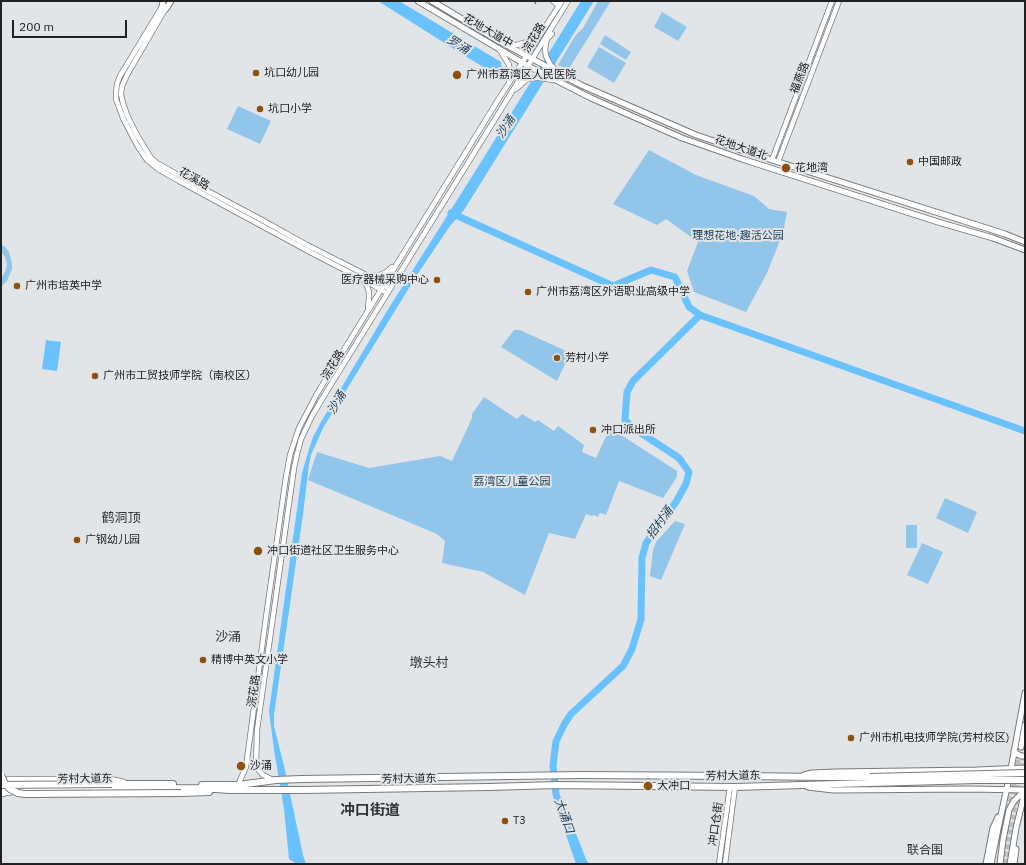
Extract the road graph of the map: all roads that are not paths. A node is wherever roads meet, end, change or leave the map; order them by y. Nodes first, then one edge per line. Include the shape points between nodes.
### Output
1 (171, 1) edge
2 (418, 1) edge
3 (432, 1) edge
4 (553, 1) edge
5 (568, 1) edge
6 (832, 1) edge
7 (839, 1) edge
8 (560, 3) edge
9 (164, 4) edge
10 (541, 33) junction
11 (550, 34) junction
12 (546, 39) junction
13 (504, 44) junction
14 (542, 44) junction
15 (500, 50) junction
16 (526, 56) junction
17 (532, 59) junction
18 (522, 63) junction
19 (528, 66) junction
20 (559, 73) junction
21 (556, 81) junction
22 (509, 82) junction
23 (517, 86) junction
24 (772, 160) junction
25 (778, 162) junction
26 (1025, 242) edge
27 (1025, 250) edge
28 (397, 264) junction
29 (364, 277) junction
30 (382, 287) junction
31 (389, 291) junction
32 (367, 312) junction
33 (1025, 693) edge
34 (1025, 725) edge
35 (1021, 747) dead end
36 (1014, 751) junction
37 (248, 754) junction
38 (256, 754) junction
39 (1025, 756) edge
40 (1025, 768) edge
41 (1011, 769) junction
42 (970, 770) junction
43 (1025, 773) edge
44 (1, 775) edge
45 (799, 776) junction
46 (1, 779) edge
47 (275, 780) junction
48 (870, 780) junction
49 (1025, 780) edge
50 (132, 784) junction
51 (1, 785) edge
52 (238, 785) junction
53 (799, 785) junction
54 (733, 787) junction
55 (971, 789) junction
56 (1006, 789) junction
57 (1, 790) edge
58 (20, 790) junction
59 (230, 790) junction
60 (1025, 790) edge
61 (1, 794) edge
62 (1025, 799) edge
63 (1003, 805) junction
64 (719, 864) edge
65 (725, 864) edge
66 (986, 864) edge
67 (991, 864) edge
68 (1000, 864) edge
69 (1010, 864) edge
70 (1014, 864) edge

1 - 9 main road
2 - 15 main road, 花地大道中
3 - 13 main road, 花地大道中
4 - 8 main road
5 - 11 main road, 浣花路
6 - 24 main road, 福燕路
7 - 25 main road, 福燕路
8 - 10 main road, 浣花路
9 - 29 main road, 花溪路 via 120,76 116,92 123,118 147,160 179,181
10 - 13 main road via 529,42
10 - 16 main road, 浣花路
11 - 12 main road
11 - 14 main road, 浣花路
12 - 14 main road
12 - 20 main road via 546,54 550,64
13 - 15 main road
13 - 16 main road, 花地大道中
14 - 17 main road, 浣花路
15 - 18 main road, 花地大道中
15 - 22 main road via 509,66
16 - 17 main road, 花地大道中
16 - 18 main road, 浣花路
17 - 19 main road, 浣花路
17 - 20 main road, 花地大道北
18 - 19 main road, 花地大道中
18 - 22 main road, 浣花路
19 - 21 main road, 花地大道北
19 - 23 main road, 浣花路
20 - 24 main road, 花地大道北 via 696,135
21 - 23 main road via 532,78
21 - 27 main road, 花地大道北 via 682,138
22 - 28 main road, 浣花路
23 - 31 main road, 浣花路
24 - 25 main road, 花地大道北
25 - 26 main road, 花地大道北
28 - 29 main road via 380,275
28 - 30 main road, 浣花路
29 - 30 main road, 花溪路
29 - 32 main road via 370,298
30 - 31 main road, 花溪路
30 - 32 main road, 浣花路
31 - 38 main road, 浣花路 via 301,438 260,706
32 - 37 main road, 浣花路 via 307,412 290,455 266,610
33 - 36 main road
34 - 35 main road
36 - 39 main road
36 - 41 main road
37 - 38 main road via 248,757 253,758
37 - 52 main road, 浣花路 via 245,771
38 - 47 main road, 浣花路 via 258,771
40 - 41 main road, 芳村大道东
41 - 42 main road, 芳村大道东
41 - 56 main road
42 - 45 main road, 芳村大道东 via 824,772
42 - 55 main road
43 - 48 highway, 芳村大道东, bridge
44 - 59 highway, bridge via 10,789 28,794 181,793
45 - 47 highway, 芳村大道东, bridge
45 - 48 highway, 芳村大道东
46 - 50 main road, 芳村大道东 via 112,779
47 - 52 highway, 芳村大道东
48 - 49 highway, 芳村大道东, bridge
48 - 53 highway, 芳村大道东
50 - 51 highway, 芳村大道东, bridge
50 - 52 highway, 芳村大道东
53 - 54 highway, 芳村大道东
53 - 55 main road, 芳村大道东 via 833,790
54 - 59 highway, 芳村大道东, bridge via 554,785
54 - 64 main road, 冲口仓街
54 - 65 main road, 冲口仓街
55 - 56 main road, 芳村大道东
56 - 60 main road, 芳村大道东
56 - 63 main road
57 - 58 highway, 芳村大道东
58 - 59 highway, 芳村大道东
58 - 61 main road, 芳村大道东
60 - 68 main road via 1009,810
60 - 69 main road
62 - 70 main road
63 - 66 main road via 993,828
63 - 67 main road

